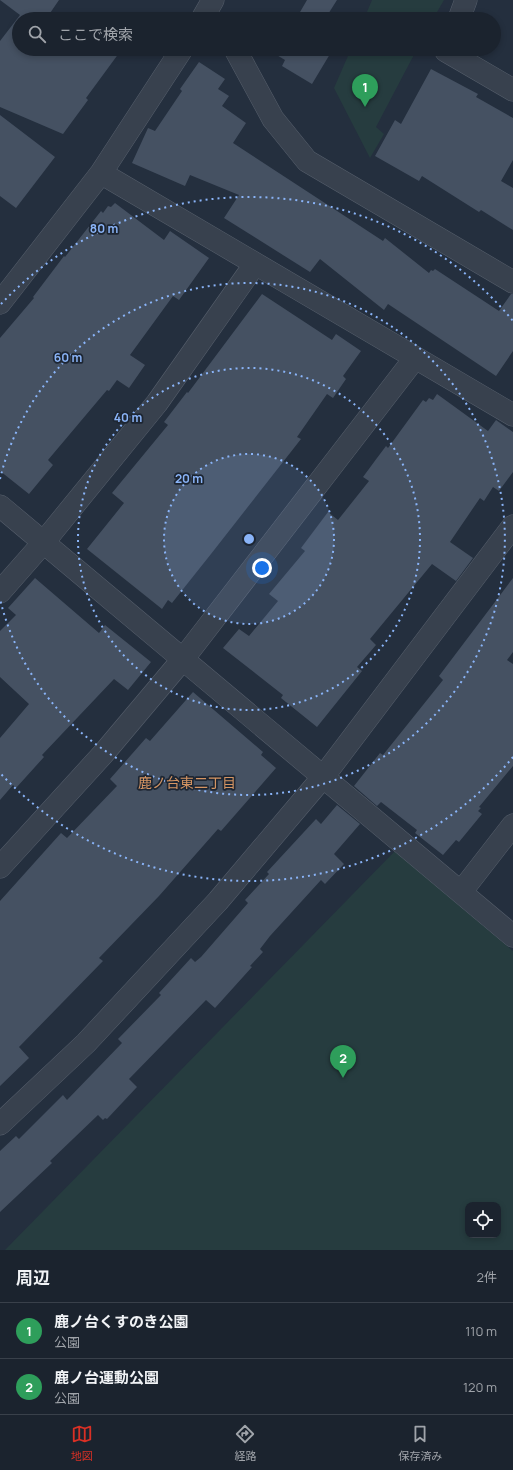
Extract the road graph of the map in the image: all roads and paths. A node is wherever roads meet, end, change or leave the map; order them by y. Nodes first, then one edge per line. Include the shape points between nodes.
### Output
1 (466, 0) edge
2 (462, 12) edge
3 (177, 56) edge
4 (239, 56) edge
5 (455, 56) edge
6 (513, 90) edge
7 (101, 173) junction
8 (255, 264) junction
9 (513, 282) edge
10 (0, 303) edge
11 (415, 358) junction
12 (513, 415) edge
13 (0, 506) edge
14 (513, 526) edge
15 (43, 543) junction
16 (0, 592) edge
17 (183, 659) junction
18 (323, 776) junction
19 (513, 825) edge
20 (0, 867) edge
21 (461, 892) junction
22 (513, 936) edge
23 (0, 1124) edge

1 - 2 street
3 - 7 street
4 - 9 street via 273,119 307,160
5 - 6 street
7 - 8 street
7 - 10 street
8 - 11 street
8 - 15 street via 157,403
11 - 12 street
11 - 17 street
13 - 15 street
14 - 18 street
15 - 16 street
15 - 17 street
17 - 18 street
17 - 20 street via 103,754
18 - 21 street
18 - 23 street via 218,901 86,1043
19 - 21 street
21 - 22 street

